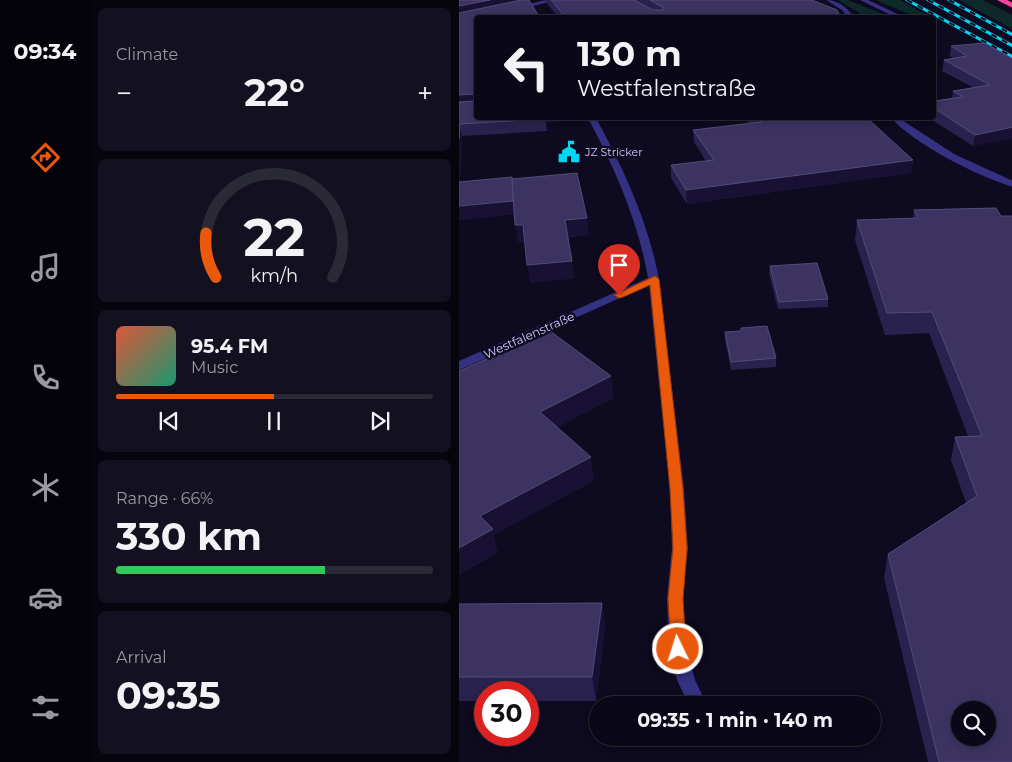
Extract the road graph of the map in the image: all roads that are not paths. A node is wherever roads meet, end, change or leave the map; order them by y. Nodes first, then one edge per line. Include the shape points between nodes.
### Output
1 (555, 0) edge
2 (829, 0) edge
3 (863, 0) edge
4 (1001, 0) edge
5 (1012, 6) edge
6 (505, 10) edge
7 (849, 15) edge
8 (896, 15) edge
9 (593, 120) edge
10 (898, 120) edge
11 (1012, 184) edge
12 (655, 279) junction
13 (459, 366) edge
14 (694, 696) edge

1 - 6 street
2 - 7 street
3 - 8 street
4 - 5 highway
9 - 12 street via 642,225
10 - 11 street via 949,156
12 - 13 street, Westfalenstraße
12 - 14 street via 677,489 680,548 675,599 678,649 686,680

